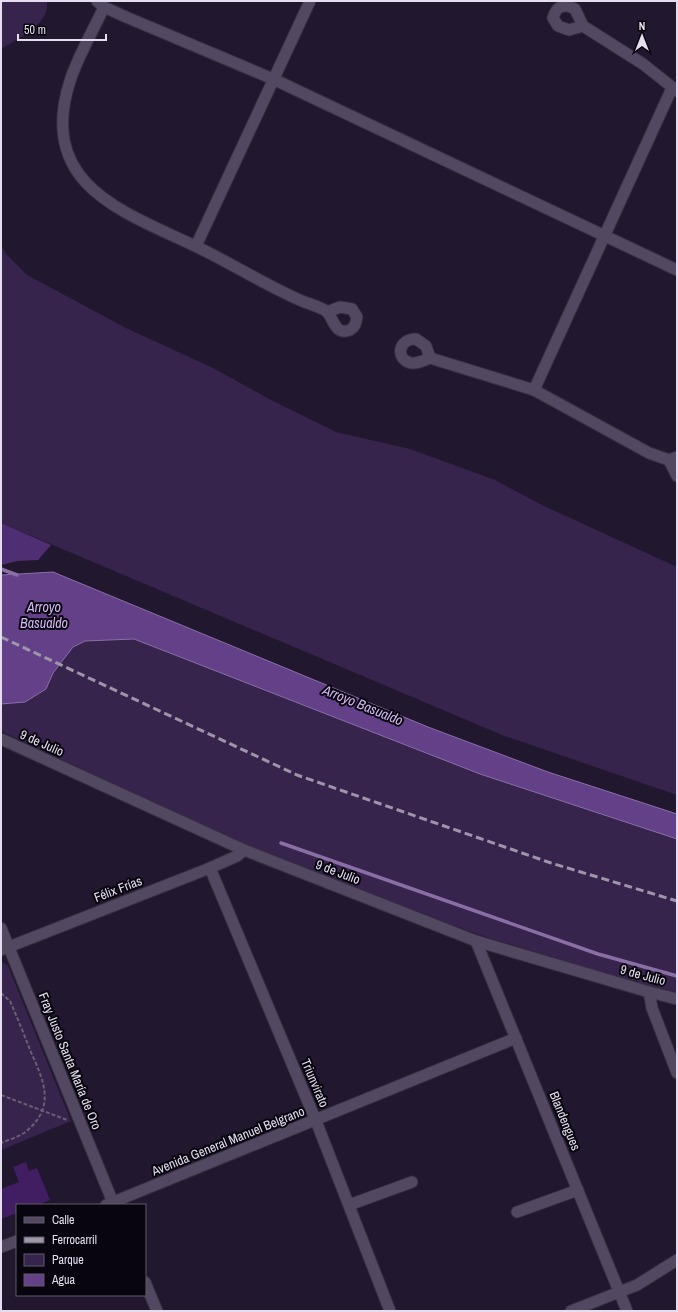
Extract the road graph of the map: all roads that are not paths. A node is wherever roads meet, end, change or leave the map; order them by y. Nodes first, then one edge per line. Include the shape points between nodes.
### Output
1 (310, 1) edge
2 (101, 4) edge
3 (583, 26) dead end
4 (273, 79) junction
5 (675, 90) edge
6 (605, 236) junction
7 (196, 246) junction
8 (677, 270) edge
9 (327, 312) dead end
10 (430, 358) dead end
11 (534, 390) junction
12 (673, 458) edge
13 (677, 476) edge
14 (1, 739) edge
15 (244, 850) junction
16 (210, 868) junction
17 (1, 928) edge
18 (476, 941) junction
19 (5, 949) edge
20 (649, 992) junction
21 (677, 999) edge
22 (516, 1038) junction
23 (677, 1072) edge
24 (316, 1121) junction
25 (412, 1182) dead end
26 (578, 1190) junction
27 (111, 1204) edge
28 (349, 1205) junction
29 (517, 1212) dead end
30 (16, 1241) edge
31 (1, 1247) edge
32 (677, 1260) edge
33 (146, 1284) edge
34 (620, 1291) junction
35 (157, 1311) edge
36 (390, 1311) edge
37 (571, 1311) edge
38 (627, 1311) edge

1 - 4 street
2 - 4 street
2 - 7 street via 64,101 63,132 71,159 86,184 110,204 153,228
3 - 5 street via 638,60
4 - 6 street
4 - 7 street
5 - 6 street
6 - 8 street
6 - 11 street
7 - 9 street via 284,294
10 - 11 street
11 - 12 street via 631,444
12 - 13 street
14 - 15 street, 9 de Julio
15 - 16 street, Félix Frías via 237,856
15 - 18 street, 9 de Julio
16 - 19 street, Félix Frías
16 - 24 street, Triunvirato
17 - 19 street, Fray Justo Santa María de Oro
18 - 20 street, 9 de Julio
18 - 22 street, Blandengues
19 - 27 street, Fray Justo Santa María de Oro
20 - 21 street, 9 de Julio
20 - 23 street via 652,1008
22 - 24 street, Avenida General Manuel Belgrano
22 - 26 street, Blandengues
24 - 27 street, Avenida General Manuel Belgrano
24 - 28 street, Triunvirato
25 - 28 street
26 - 29 street
26 - 34 street, Blandengues
28 - 36 street, Triunvirato
30 - 31 street
32 - 34 street via 637,1286
33 - 35 street
34 - 37 street
34 - 38 street, Blandengues

